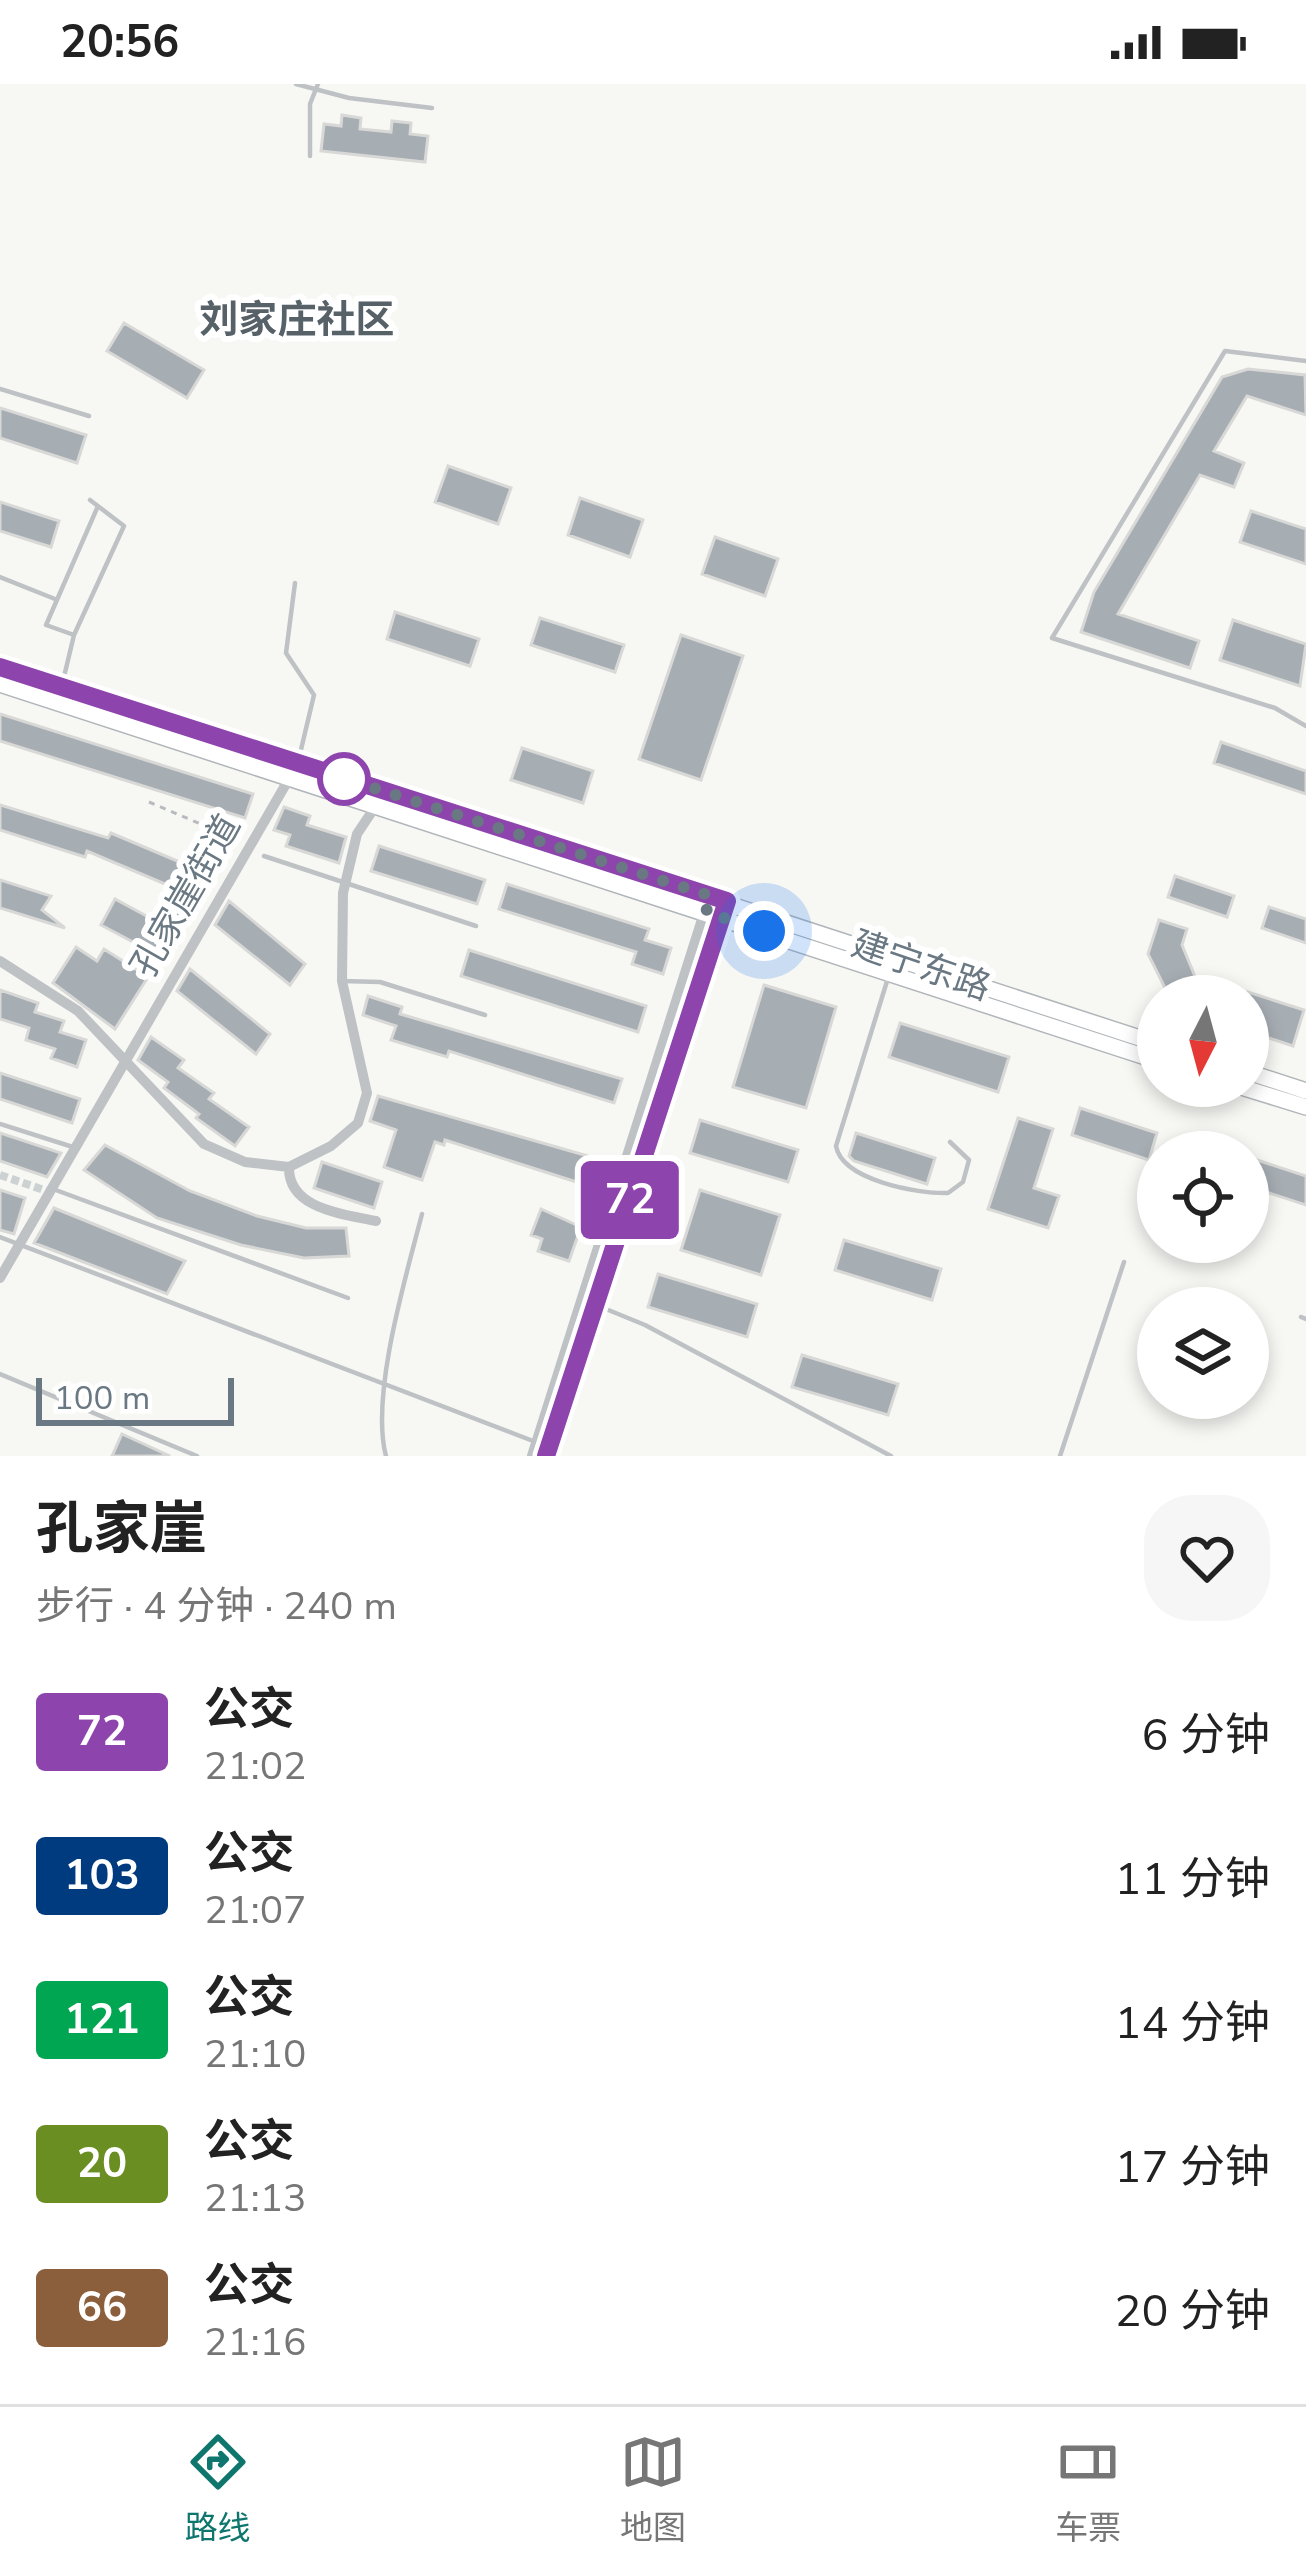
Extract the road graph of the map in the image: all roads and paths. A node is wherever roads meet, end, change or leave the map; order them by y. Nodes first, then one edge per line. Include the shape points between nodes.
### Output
1 (296, 84) edge
2 (318, 88) edge
3 (432, 108) dead end
4 (310, 156) dead end
5 (1306, 361) edge
6 (0, 389) edge
7 (89, 416) dead end
8 (89, 500) dead end
9 (98, 506) junction
10 (0, 577) edge
11 (295, 583) dead end
12 (55, 599) junction
13 (74, 635) junction
14 (0, 667) edge
15 (0, 684) edge
16 (62, 687) junction
17 (1306, 726) edge
18 (294, 771) junction
19 (149, 802) dead end
20 (375, 807) junction
21 (250, 846) junction
22 (264, 856) dead end
23 (346, 883) junction
24 (716, 906) junction
25 (476, 926) dead end
26 (0, 961) edge
27 (890, 972) junction
28 (342, 981) junction
29 (485, 1016) dead end
30 (1137, 1037) edge
31 (1137, 1053) edge
32 (125, 1059) junction
33 (1269, 1079) edge
34 (1306, 1090) edge
35 (1269, 1096) edge
36 (1306, 1107) edge
37 (0, 1124) edge
38 (950, 1142) dead end
39 (76, 1148) junction
40 (289, 1167) junction
41 (53, 1189) junction
42 (422, 1214) dead end
43 (376, 1221) dead end
44 (0, 1237) edge
45 (20, 1245) junction
46 (1124, 1262) dead end
47 (0, 1278) edge
48 (348, 1298) dead end
49 (596, 1305) junction
50 (0, 1374) edge
51 (387, 1385) junction
52 (542, 1450) edge
53 (196, 1456) edge
54 (386, 1456) edge
55 (565, 1456) edge
56 (892, 1456) edge
57 (1060, 1456) edge

1 - 2 lane
2 - 3 lane
2 - 4 lane via 310,104
5 - 17 lane via 1226,351 1052,638 1275,708
6 - 7 lane
8 - 9 lane
9 - 12 lane
9 - 13 lane via 124,526
10 - 12 lane
11 - 18 lane via 286,653 314,695
12 - 13 lane via 46,625
13 - 16 lane
14 - 16 main road, 建宁东路
15 - 18 main road, 建宁东路
16 - 18 main road, 建宁东路
18 - 20 main road, 建宁东路
18 - 21 street, 孔家崖街道
18 - 24 main road, 建宁东路
19 - 21 path
20 - 23 street via 357,834
20 - 24 main road, 建宁东路
21 - 32 street, 孔家崖街道
22 - 23 lane
23 - 25 lane
23 - 28 street
24 - 27 main road, 建宁东路
24 - 30 main road, 建宁东路
24 - 49 street
24 - 52 street
26 - 32 street via 78,1011
27 - 31 main road, 建宁东路
27 - 38 lane via 836,1146 839,1159 854,1172 948,1192 963,1182 969,1160
28 - 29 lane via 380,982
28 - 40 street via 367,1093 358,1124
32 - 39 street, 孔家崖街道
32 - 40 street via 204,1144 245,1162
33 - 34 main road
35 - 36 main road
37 - 39 lane
39 - 41 street, 孔家崖街道
40 - 43 street via 300,1198
41 - 45 street, 孔家崖街道
41 - 48 lane
42 - 51 lane
44 - 45 lane
45 - 47 street, 孔家崖街道
45 - 51 lane
46 - 57 lane
49 - 52 street
49 - 56 lane
50 - 53 lane
51 - 52 lane
51 - 54 lane
52 - 55 lane

